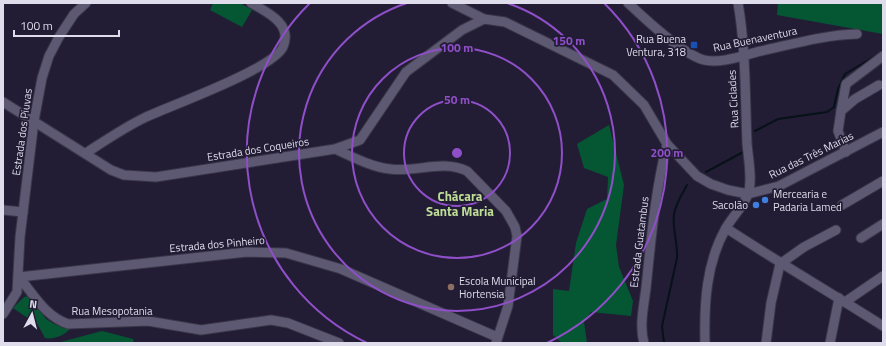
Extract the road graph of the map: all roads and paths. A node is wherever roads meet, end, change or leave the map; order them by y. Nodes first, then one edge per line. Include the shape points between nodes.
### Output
1 (86, 3) edge
2 (251, 3) edge
3 (452, 3) edge
4 (628, 3) edge
5 (738, 3) edge
6 (484, 19) junction
7 (857, 34) dead end
8 (743, 56) junction
9 (883, 56) edge
10 (879, 85) dead end
11 (4, 105) edge
12 (841, 111) junction
13 (34, 121) junction
14 (883, 132) edge
15 (667, 144) junction
16 (335, 149) junction
17 (846, 152) junction
18 (86, 153) junction
19 (883, 182) edge
20 (748, 194) junction
21 (842, 205) dead end
22 (3, 210) edge
23 (23, 212) junction
24 (883, 224) edge
25 (726, 228) junction
26 (836, 230) dead end
27 (861, 238) dead end
28 (780, 264) junction
29 (883, 276) edge
30 (19, 277) junction
31 (842, 300) junction
32 (3, 314) edge
33 (883, 326) edge
34 (497, 340) edge
35 (339, 343) edge
36 (644, 343) edge
37 (705, 343) edge
38 (766, 343) edge
39 (830, 343) edge

1 - 13 street, Estrada dos Piuvas via 74,14 49,56
2 - 18 street via 272,14 282,26 284,41 279,54 221,85 146,117
3 - 6 street
4 - 8 street, Rua Buenaventura via 689,53 705,60
5 - 8 street, Rua Ciclades
6 - 15 street via 505,22 613,75 644,106
6 - 16 street, Estrada dos Coqueiros via 462,30 406,72 360,140
7 - 8 street, Rua Buenaventura via 802,41
8 - 20 street, Rua Ciclades via 750,170
9 - 12 street via 846,84
10 - 12 street
11 - 13 street, Estrada dos Coqueiros
12 - 17 street via 838,131
13 - 18 street, Estrada dos Coqueiros
13 - 23 street, Estrada dos Piuvas
14 - 17 street, Rua das Três Marias
15 - 20 street via 697,176 722,188
15 - 36 street, Estrada Guatambus via 659,174 650,240 643,310
16 - 18 street, Estrada dos Coqueiros via 156,177 124,175
16 - 34 street via 370,164 391,169 444,165 461,168 506,211 515,227 517,246 508,306
17 - 20 street, Rua das Três Marias via 779,186
19 - 21 street
20 - 25 street
22 - 23 street
23 - 30 street, Estrada dos Piuvas
24 - 27 street
25 - 28 street
25 - 37 street via 709,277 704,308
26 - 28 street via 804,247
28 - 31 street
28 - 38 street via 771,303
29 - 31 street
30 - 32 street, Estrada dos Piuvas via 17,292
30 - 34 street, Estrada dos Pinheiro via 247,252 286,253 341,269
30 - 35 street, Rua Mesopotania via 44,309 57,320 68,324 148,321 201,330 270,320 288,323
31 - 33 street
31 - 39 street

